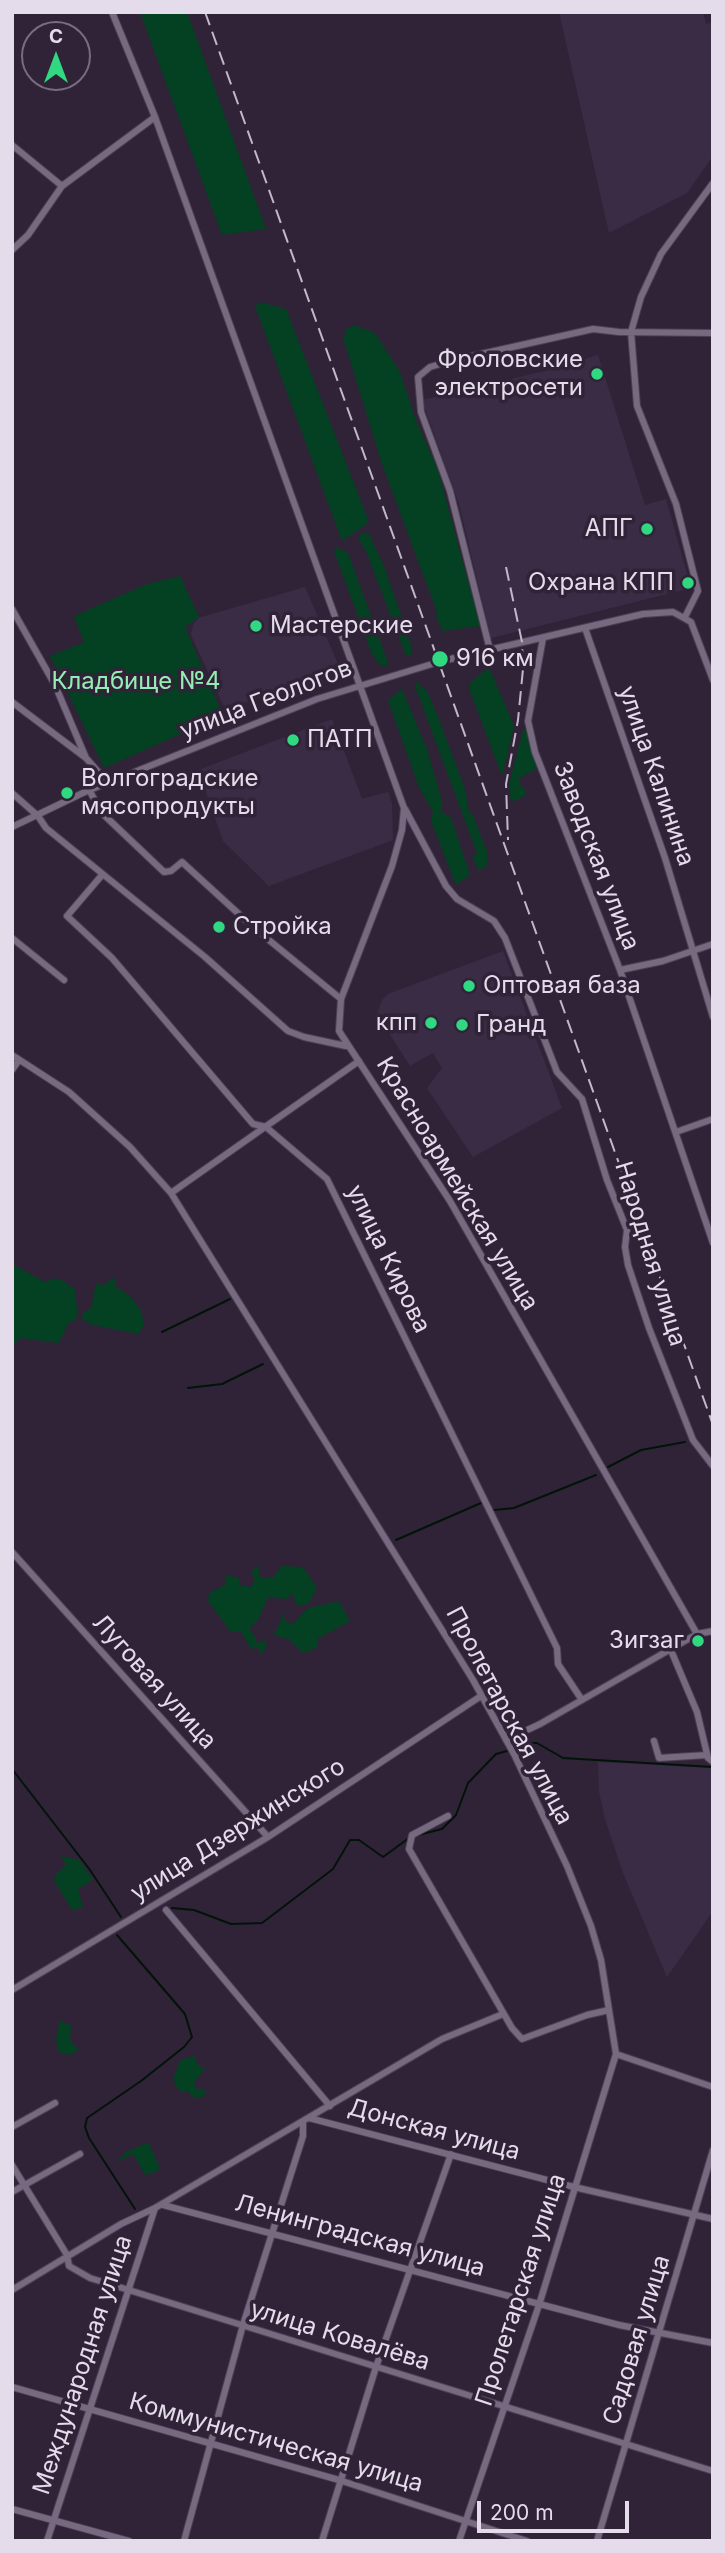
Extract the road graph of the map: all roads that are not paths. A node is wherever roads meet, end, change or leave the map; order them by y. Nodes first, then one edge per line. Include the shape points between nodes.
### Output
1 (112, 12) edge
2 (155, 117) junction
3 (12, 145) edge
4 (713, 183) edge
5 (62, 186) junction
6 (13, 249) edge
7 (631, 332) junction
8 (713, 332) edge
9 (12, 609) edge
10 (685, 617) junction
11 (584, 628) junction
12 (543, 638) junction
13 (490, 650) junction
14 (713, 680) edge
15 (361, 684) junction
16 (12, 702) edge
17 (86, 758) junction
18 (108, 783) junction
19 (89, 790) junction
20 (12, 793) edge
21 (404, 808) junction
22 (38, 816) junction
23 (12, 827) edge
24 (102, 875) junction
25 (12, 938) edge
26 (713, 944) edge
27 (692, 951) junction
28 (620, 970) junction
29 (64, 980) dead end
30 (341, 999) junction
31 (713, 1017) edge
32 (348, 1046) junction
33 (16, 1058) edge
34 (359, 1061) junction
35 (12, 1070) edge
36 (713, 1119) edge
37 (266, 1127) junction
38 (676, 1132) junction
39 (171, 1193) junction
40 (713, 1243) edge
41 (713, 1466) edge
42 (12, 1552) edge
43 (713, 1631) edge
44 (697, 1633) junction
45 (670, 1648) junction
46 (481, 1696) junction
47 (582, 1700) junction
48 (506, 1740) junction
49 (654, 1741) dead end
50 (707, 1755) junction
51 (713, 1762) edge
52 (448, 1816) dead end
53 (268, 1837) junction
54 (166, 1910) dead end
55 (12, 1990) edge
56 (609, 2010) junction
57 (503, 2014) junction
58 (616, 2054) junction
59 (713, 2087) edge
60 (55, 2103) dead end
61 (330, 2106) junction
62 (306, 2119) junction
63 (12, 2127) edge
64 (713, 2150) edge
65 (80, 2154) dead end
66 (451, 2154) junction
67 (12, 2165) edge
68 (24, 2186) junction
69 (574, 2188) junction
70 (12, 2192) edge
71 (158, 2206) junction
72 (693, 2216) junction
73 (713, 2219) edge
74 (271, 2234) junction
75 (67, 2255) junction
76 (410, 2269) junction
77 (12, 2290) edge
78 (127, 2291) junction
79 (539, 2305) junction
80 (243, 2325) junction
81 (660, 2332) junction
82 (713, 2343) edge
83 (376, 2367) junction
84 (12, 2387) edge
85 (504, 2407) junction
86 (88, 2408) junction
87 (210, 2442) junction
88 (626, 2442) junction
89 (713, 2471) edge
90 (339, 2480) junction
91 (12, 2509) edge
92 (53, 2520) junction
93 (466, 2520) junction
94 (47, 2541) edge
95 (129, 2541) edge
96 (184, 2541) edge
97 (322, 2541) edge
98 (459, 2541) edge
99 (527, 2541) edge
100 (597, 2541) edge

1 - 2 street, Народная улица
2 - 5 street
2 - 15 street, Народная улица
3 - 5 street
4 - 7 street via 661,254
5 - 6 street
7 - 8 street
7 - 10 street via 637,406 676,504 698,591
7 - 13 street via 593,329 567,334 450,361 430,367 418,377 421,412 450,491
9 - 17 street via 55,685
10 - 11 street, улица Геологов via 657,611
10 - 14 street
11 - 12 street, улица Геологов
11 - 27 street, улица Калинина
12 - 13 street, улица Геологов
12 - 28 street, Заводская улица via 528,720 535,752
13 - 15 street, улица Геологов
15 - 18 street, улица Геологов
15 - 21 street, Народная улица
16 - 17 street
17 - 18 street
18 - 19 street, улица Геологов
19 - 22 street, улица Геологов
19 - 30 street via 103,814 164,872 182,862 253,928
20 - 22 street, Красноармейская улица
21 - 30 street via 392,866
21 - 41 street, Народная улица via 446,886 457,899 494,921 505,938 557,1072 582,1100 627,1230 628,1265 649,1328 693,1440
22 - 23 street, улица Геологов
22 - 24 street, Красноармейская улица
24 - 32 street, Красноармейская улица via 288,1031
24 - 37 street, улица Кирова via 67,916 112,958 253,1124
25 - 29 street
26 - 27 street
27 - 28 street
27 - 31 street, улица Калинина
28 - 38 street, Заводская улица
30 - 32 street via 338,1022
32 - 34 street, Красноармейская улица
33 - 35 street, Пролетарская улица
33 - 39 street, Пролетарская улица via 69,1092 130,1147
34 - 37 street
34 - 44 street, Красноармейская улица via 450,1201
36 - 38 street
37 - 39 street
37 - 47 street, улица Кирова via 327,1179 557,1648 558,1664
38 - 40 street, Заводская улица
39 - 46 street, Пролетарская улица
42 - 53 street, Луговая улица
43 - 44 street
44 - 45 street
45 - 47 street
45 - 50 street via 697,1712
46 - 48 street, Пролетарская улица
46 - 53 street, улица Дзержинского
47 - 48 street
48 - 56 street, Пролетарская улица via 591,1926
49 - 50 street via 659,1758
50 - 51 street
52 - 57 street via 411,1837 409,1849
53 - 55 street, улица Дзержинского
54 - 61 street, Донская улица
56 - 57 street via 522,2039
56 - 58 street, Пролетарская улица
57 - 61 street via 442,2039
58 - 59 street
58 - 69 street, Пролетарская улица
60 - 63 street
61 - 62 street
62 - 66 street, Донская улица
62 - 71 street
62 - 74 street
64 - 72 street, Садовая улица
65 - 68 street
66 - 69 street, Донская улица
66 - 76 street
67 - 68 street, улица Ковалёва
68 - 70 street
68 - 75 street, улица Ковалёва
69 - 72 street, Донская улица
69 - 79 street, Пролетарская улица
71 - 74 street, Ленинградская улица via 179,2207
71 - 75 street
71 - 78 street, Международная улица
72 - 73 street, Донская улица
72 - 81 street, Садовая улица
74 - 76 street, Ленинградская улица
74 - 80 street
75 - 77 street
75 - 78 street, улица Ковалёва via 73,2270
76 - 79 street, Ленинградская улица
76 - 83 street
78 - 80 street, улица Ковалёва
78 - 86 street, Международная улица
79 - 81 street, Ленинградская улица
79 - 85 street, Пролетарская улица
80 - 83 street, улица Ковалёва
80 - 87 street
81 - 82 street, Ленинградская улица
81 - 88 street, Садовая улица
83 - 85 street, улица Ковалёва
83 - 90 street
84 - 86 street, Коммунистическая улица
85 - 88 street, улица Ковалёва
85 - 93 street, Пролетарская улица
86 - 87 street, Коммунистическая улица
86 - 92 street, Международная улица
87 - 90 street, Коммунистическая улица
87 - 96 street
88 - 89 street, улица Ковалёва
88 - 100 street, Садовая улица
90 - 93 street, Коммунистическая улица
90 - 97 street
91 - 92 street
92 - 94 street, Международная улица
92 - 95 street
93 - 98 street, Пролетарская улица
93 - 99 street, Коммунистическая улица

